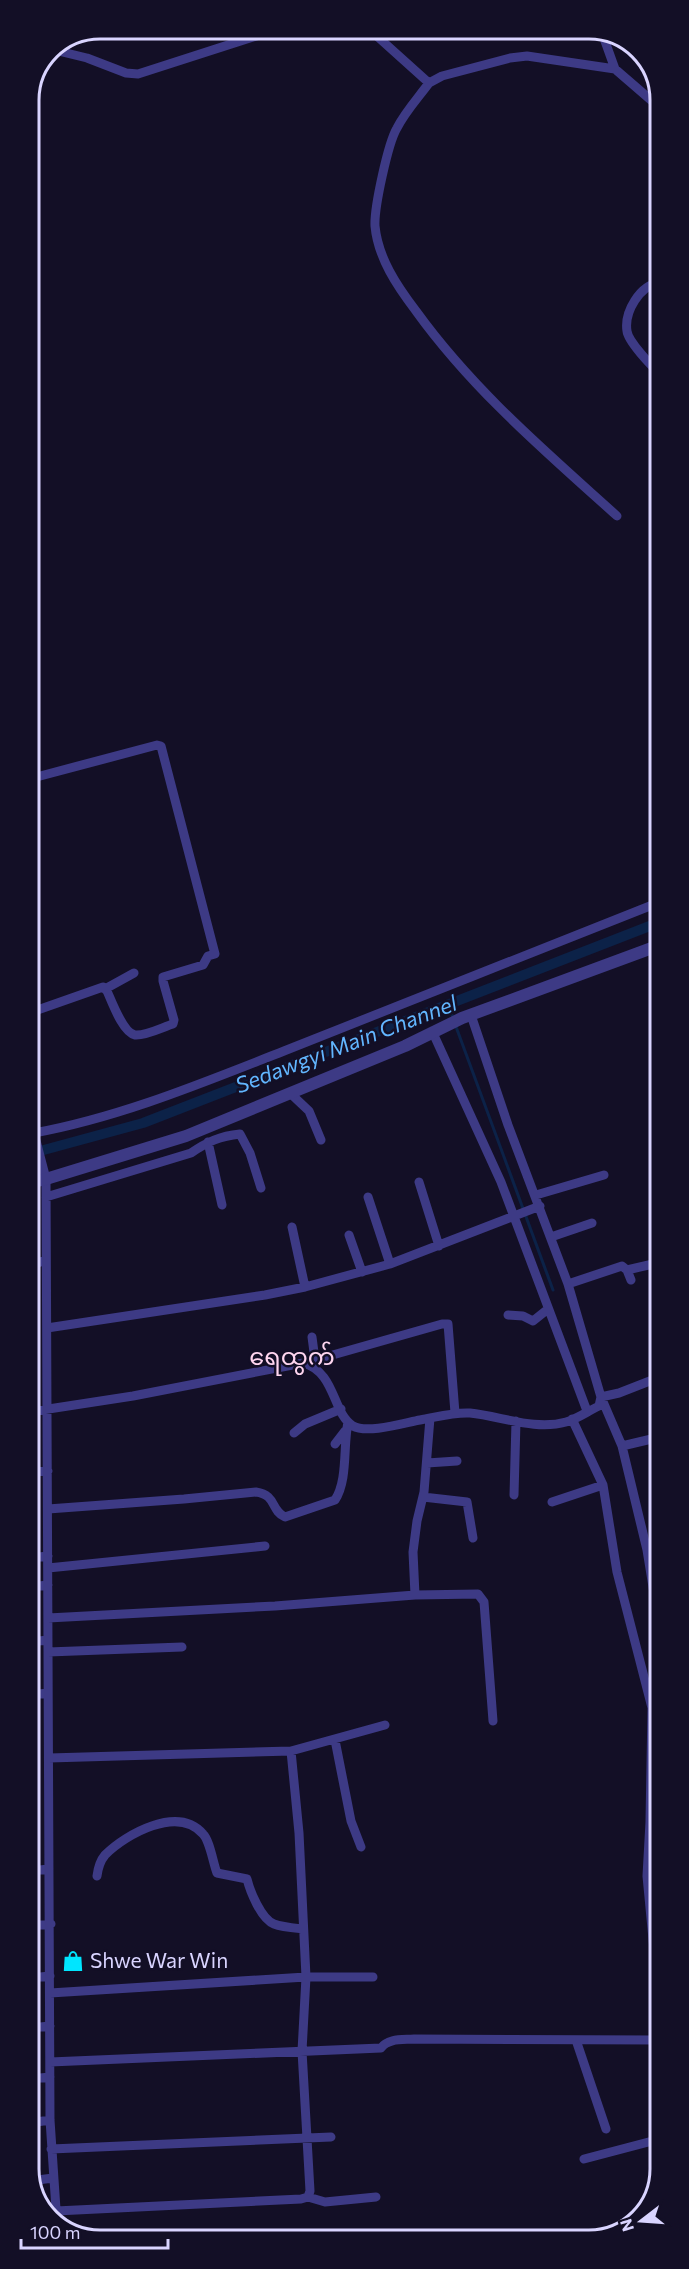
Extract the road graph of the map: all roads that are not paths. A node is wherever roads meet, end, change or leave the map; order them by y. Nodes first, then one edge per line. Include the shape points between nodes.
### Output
1 (247, 39) edge
2 (380, 39) edge
3 (605, 42) edge
4 (63, 52) edge
5 (615, 69) junction
6 (429, 83) junction
7 (650, 99) edge
8 (650, 285) edge
9 (650, 362) edge
10 (617, 516) dead end
11 (39, 776) edge
12 (650, 906) edge
13 (650, 949) edge
14 (134, 973) dead end
15 (105, 989) junction
16 (39, 1009) edge
17 (466, 1017) junction
18 (433, 1033) junction
19 (291, 1094) junction
20 (39, 1135) edge
21 (186, 1136) junction
22 (321, 1140) dead end
23 (208, 1142) junction
24 (39, 1151) edge
25 (191, 1153) junction
26 (45, 1174) junction
27 (604, 1175) dead end
28 (39, 1177) edge
29 (418, 1182) dead end
30 (261, 1188) dead end
31 (536, 1195) junction
32 (46, 1197) junction
33 (368, 1197) dead end
34 (222, 1204) dead end
35 (537, 1207) junction
36 (516, 1215) junction
37 (592, 1223) dead end
38 (292, 1227) dead end
39 (349, 1235) dead end
40 (551, 1237) junction
41 (439, 1246) junction
42 (46, 1260) junction
43 (39, 1262) edge
44 (390, 1264) junction
45 (650, 1265) edge
46 (627, 1270) junction
47 (362, 1272) junction
48 (631, 1280) dead end
49 (568, 1284) junction
50 (305, 1287) junction
51 (548, 1309) junction
52 (508, 1315) dead end
53 (46, 1328) junction
54 (312, 1337) dead end
55 (314, 1363) junction
56 (650, 1381) edge
57 (594, 1406) junction
58 (340, 1408) junction
59 (47, 1410) junction
60 (39, 1411) edge
61 (455, 1413) junction
62 (430, 1418) junction
63 (572, 1419) junction
64 (516, 1421) junction
65 (348, 1426) junction
66 (294, 1433) dead end
67 (650, 1439) edge
68 (335, 1444) dead end
69 (622, 1446) junction
70 (457, 1461) dead end
71 (427, 1463) junction
72 (39, 1471) edge
73 (48, 1471) junction
74 (603, 1485) junction
75 (513, 1495) dead end
76 (423, 1497) junction
77 (552, 1502) dead end
78 (48, 1509) junction
79 (473, 1538) dead end
80 (265, 1546) dead end
81 (48, 1557) junction
82 (39, 1558) edge
83 (650, 1567) edge
84 (48, 1568) junction
85 (48, 1585) junction
86 (39, 1586) edge
87 (415, 1595) junction
88 (48, 1618) junction
89 (48, 1640) junction
90 (39, 1641) edge
91 (182, 1647) dead end
92 (48, 1652) junction
93 (48, 1693) junction
94 (39, 1694) edge
95 (650, 1704) edge
96 (493, 1721) dead end
97 (385, 1725) dead end
98 (335, 1740) junction
99 (291, 1751) junction
100 (48, 1758) junction
101 (650, 1833) edge
102 (361, 1847) dead end
103 (49, 1869) junction
104 (39, 1870) edge
105 (97, 1876) dead end
106 (650, 1908) edge
107 (51, 1924) junction
108 (39, 1925) edge
109 (303, 1929) junction
110 (50, 1976) junction
111 (39, 1977) edge
112 (306, 1977) junction
113 (373, 1977) dead end
114 (50, 1993) junction
115 (50, 2026) junction
116 (39, 2027) edge
117 (576, 2040) junction
118 (650, 2040) edge
119 (302, 2051) junction
120 (50, 2062) junction
121 (50, 2077) junction
122 (39, 2078) edge
123 (50, 2120) junction
124 (39, 2122) edge
125 (606, 2129) dead end
126 (331, 2137) dead end
127 (306, 2138) junction
128 (650, 2142) edge
129 (51, 2149) junction
130 (584, 2159) dead end
131 (53, 2178) junction
132 (40, 2180) edge
133 (308, 2197) junction
134 (376, 2197) dead end
135 (56, 2211) joint

1 - 4 street via 138,74
2 - 6 street
3 - 5 street
5 - 6 street via 527,56 442,76
5 - 7 street
6 - 10 street via 393,136 375,207 382,256 398,287 431,333 478,389
8 - 9 street via 632,306 627,332
11 - 15 street via 157,745 164,750 215,954 203,964 164,977 174,1022 158,1029 139,1035 130,1033
12 - 20 street via 142,1104
13 - 17 street
14 - 15 street
15 - 16 street
17 - 18 street
17 - 31 street
18 - 19 street
18 - 36 street
19 - 21 street
19 - 22 street via 309,1111
21 - 25 street
21 - 26 street
23 - 25 street
23 - 30 street via 240,1134
23 - 34 street
24 - 26 street
25 - 32 street
26 - 28 street
26 - 32 street
27 - 31 street
29 - 41 street
31 - 35 street
32 - 42 street
33 - 44 street
35 - 36 street
35 - 40 street
36 - 41 street
36 - 51 street
37 - 40 street
38 - 50 street
39 - 47 street
40 - 49 street
41 - 44 street
42 - 43 street
42 - 53 street
44 - 47 street
45 - 46 street
46 - 48 street
46 - 49 street via 617,1267
47 - 50 street
49 - 57 street
50 - 53 street
51 - 52 street via 533,1321
51 - 57 street
53 - 59 street
54 - 55 street
55 - 58 street
55 - 59 street
55 - 61 street via 448,1324
56 - 57 street
57 - 63 street
57 - 69 street
58 - 65 street
58 - 66 street
59 - 60 street
59 - 73 street
61 - 62 street
61 - 64 street
62 - 65 street via 366,1429
62 - 71 street
63 - 64 street via 554,1424
63 - 74 street
64 - 75 street
65 - 68 street
65 - 78 street via 344,1476 334,1500 285,1517 270,1497 255,1492
67 - 69 street
69 - 83 street
70 - 71 street
71 - 76 street
72 - 73 street
73 - 78 street
74 - 77 street
74 - 95 street via 617,1572
76 - 79 street via 467,1502
76 - 87 street via 413,1552
78 - 81 street
80 - 84 street
81 - 82 street
81 - 84 street
84 - 85 street
85 - 86 street
85 - 88 street
87 - 88 street
87 - 96 street via 482,1597
88 - 89 street
89 - 90 street
89 - 92 street
91 - 92 street
92 - 93 street
93 - 94 street
93 - 100 street
97 - 98 street
98 - 99 street
98 - 102 street via 351,1821
99 - 100 street
99 - 109 street
100 - 103 street
101 - 106 street
103 - 104 street
103 - 107 street
105 - 109 street via 104,1856 138,1831 157,1824 190,1824 204,1834 217,1873 247,1879 266,1919
107 - 108 street
107 - 110 street
109 - 112 street
110 - 111 street
110 - 114 street
112 - 113 street
112 - 114 street
112 - 119 street
114 - 115 street
115 - 116 street
115 - 120 street
117 - 118 street
117 - 119 street via 404,2040 384,2043 381,2048
117 - 125 street
119 - 120 street
119 - 127 street
120 - 121 street
121 - 122 street
121 - 123 street
123 - 124 street
123 - 129 street
126 - 127 street
127 - 129 street
127 - 133 street
128 - 130 street
129 - 131 street
131 - 132 street
131 - 135 street
133 - 134 street via 325,2202
133 - 135 street

